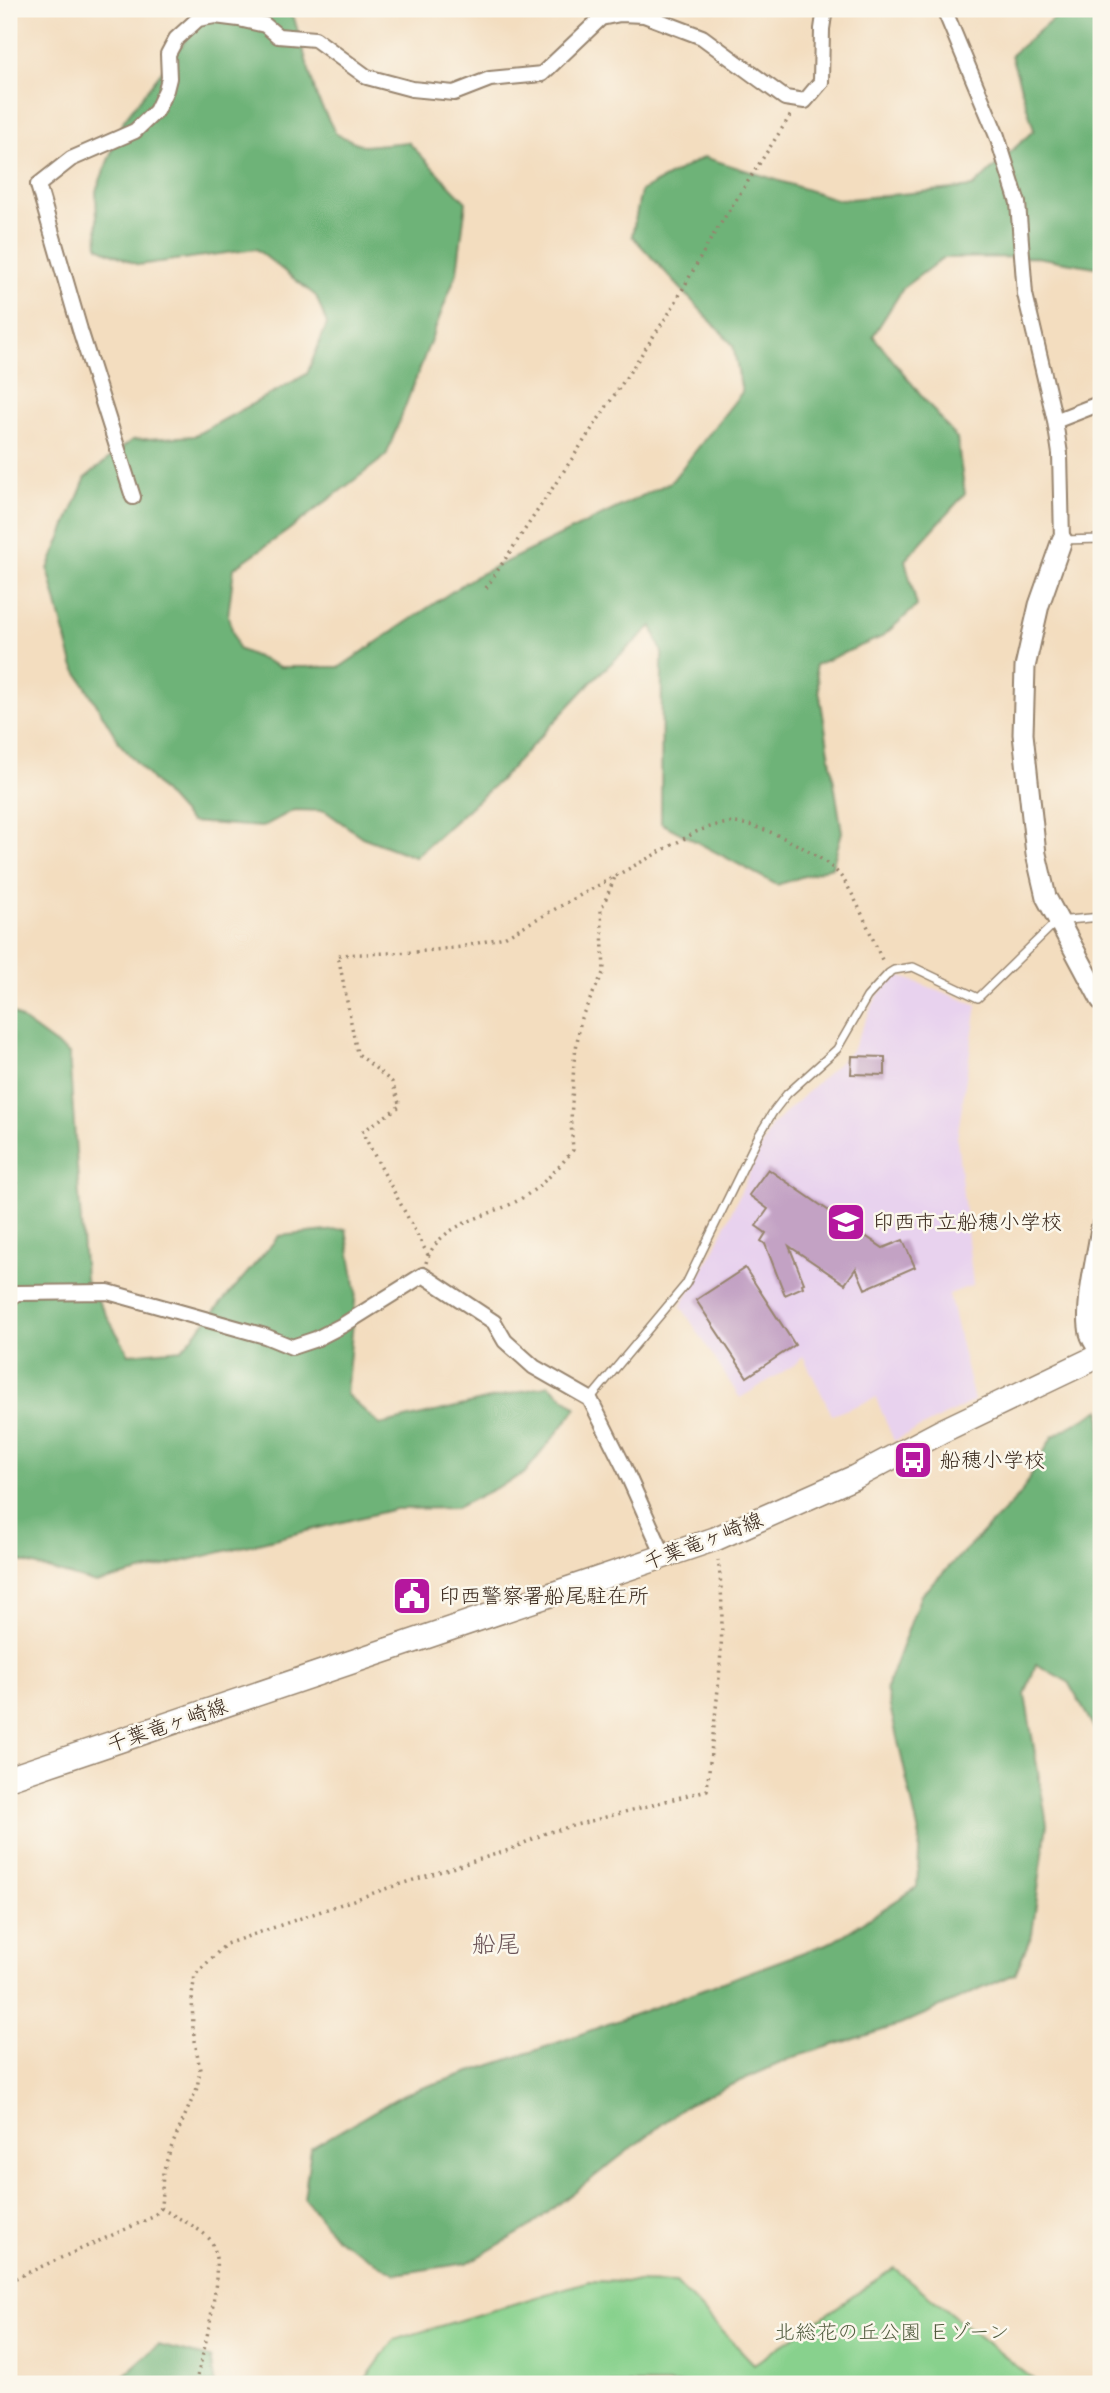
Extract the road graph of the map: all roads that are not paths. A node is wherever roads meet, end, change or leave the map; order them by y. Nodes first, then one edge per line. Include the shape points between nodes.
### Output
1 (825, 9) edge
2 (944, 9) edge
3 (1101, 403) edge
4 (1055, 421) junction
5 (133, 496) dead end
6 (1101, 539) edge
7 (1062, 540) junction
8 (1101, 917) edge
9 (1057, 921) junction
10 (1101, 1000) edge
11 (9, 1185) edge
12 (9, 1193) edge
13 (1101, 1228) edge
14 (9, 1299) edge
15 (1101, 1354) edge
16 (590, 1399) junction
17 (664, 1556) junction
18 (9, 1778) edge

1 - 5 street via 821,82 805,101 785,98 702,37 644,15 620,13 601,18 542,74 489,79 454,93 411,89 367,77 315,39 278,36 265,26 239,19 198,19 176,39 168,54 169,78 156,111 135,131 71,159 38,185
2 - 4 street via 997,136 1018,203 1025,294
3 - 4 street
4 - 7 street
6 - 7 lane
7 - 9 street via 1039,605 1025,667 1023,734 1038,865
8 - 9 lane
9 - 10 street
9 - 16 lane via 978,998 913,967 888,973 867,997 836,1049 773,1112 686,1284
11 - 12 street
13 - 15 street via 1089,1308 1090,1331
14 - 16 street via 18,1293 108,1292 292,1347 343,1325 423,1275 494,1322 505,1341 534,1367
15 - 17 main road, 千葉竜ヶ崎線 via 855,1477 715,1539
16 - 17 street
17 - 18 main road, 千葉竜ヶ崎線

